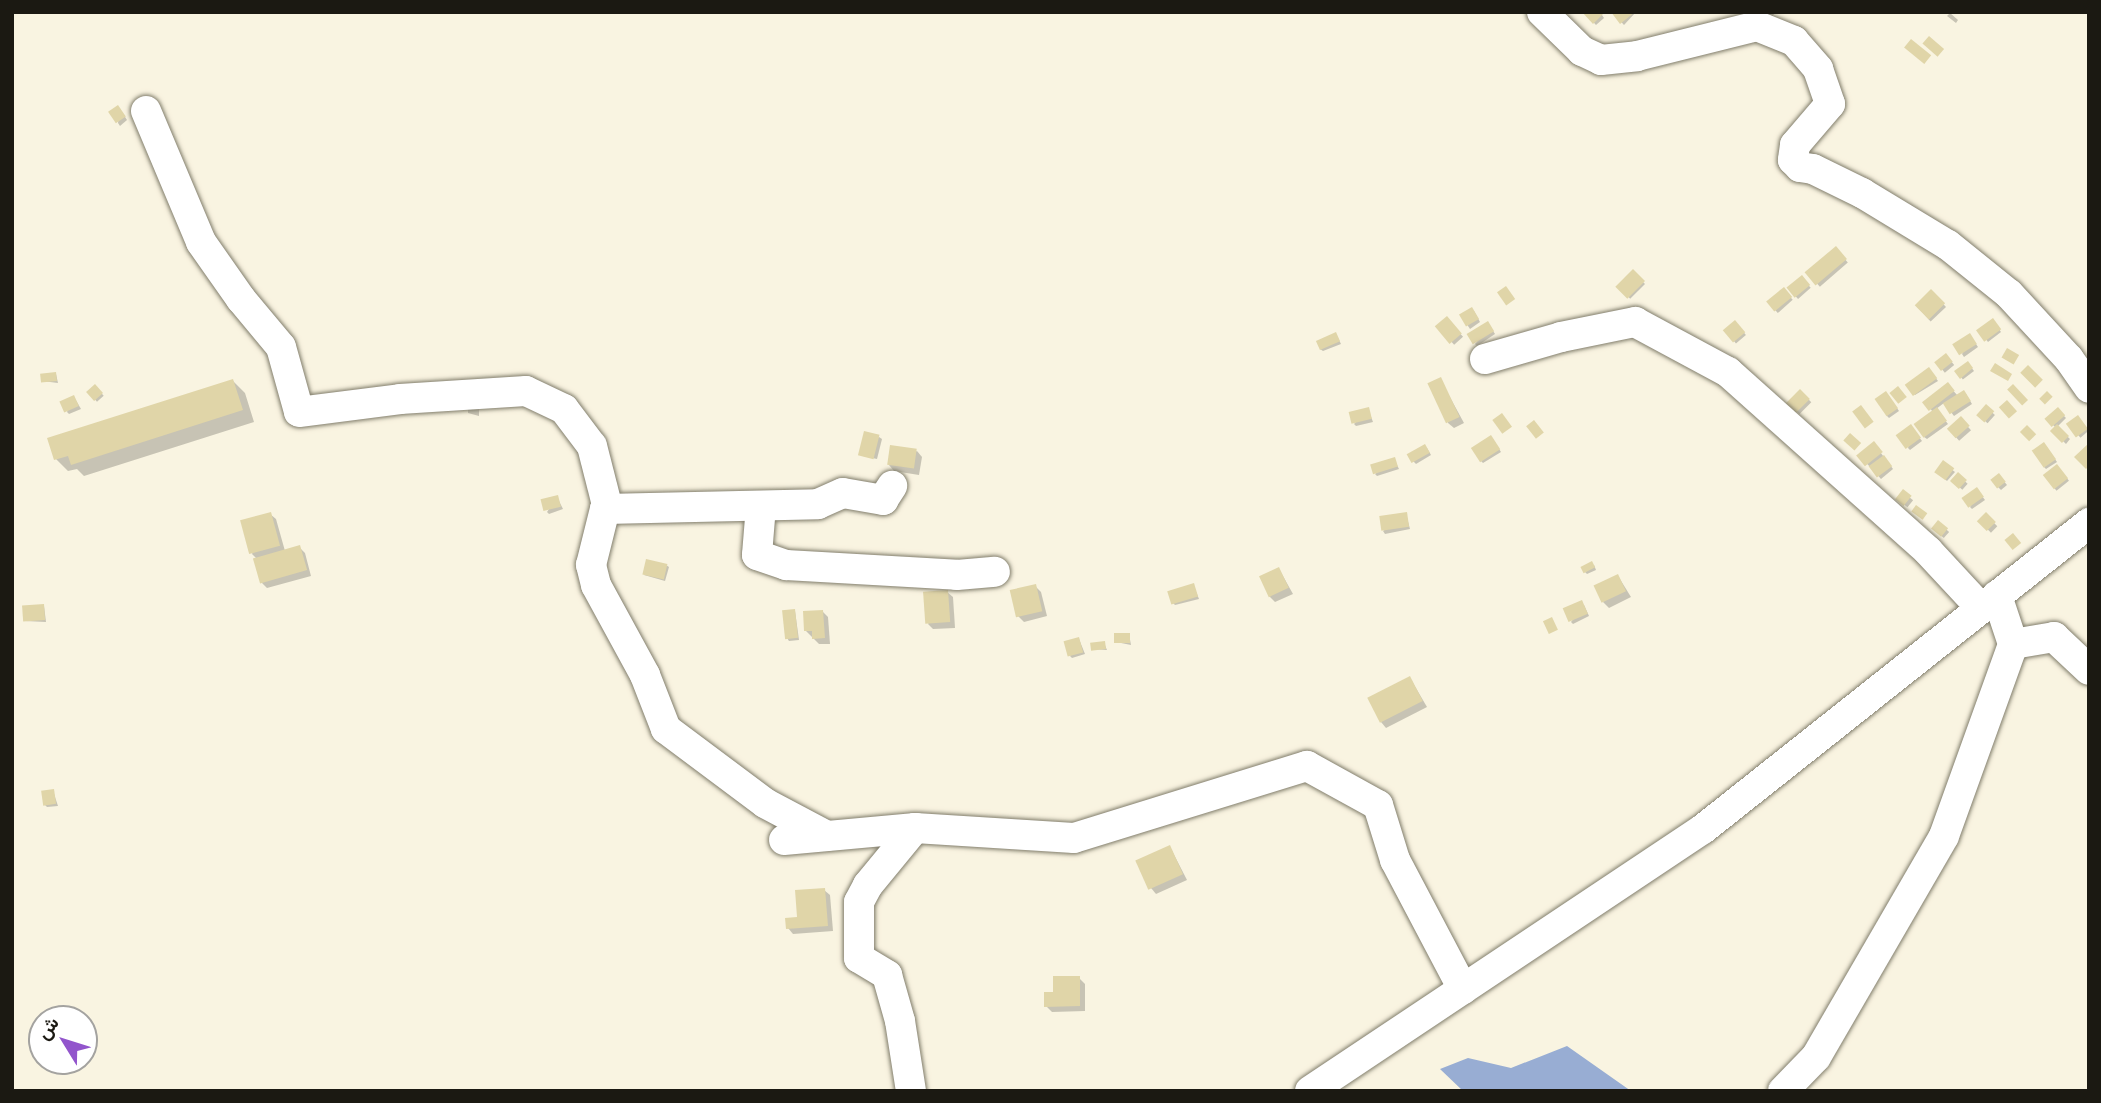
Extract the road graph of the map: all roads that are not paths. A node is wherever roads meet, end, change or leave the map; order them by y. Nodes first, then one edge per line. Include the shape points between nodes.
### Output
1 (1542, 12) edge
2 (146, 111) dead end
3 (1485, 359) dead end
4 (2089, 388) edge
5 (892, 486) dead end
6 (761, 506) junction
7 (607, 509) junction
8 (2089, 523) edge
9 (995, 572) dead end
10 (1989, 602) junction
11 (2013, 644) junction
12 (2089, 670) edge
13 (915, 828) junction
14 (827, 836) junction
15 (784, 840) dead end
16 (1464, 989) junction
17 (911, 1091) edge
18 (1310, 1091) edge
19 (1783, 1091) edge

1 - 4 street via 1582,51 1601,60 1637,56 1757,26 1794,41 1818,69 1830,104 1795,145 1793,160 1863,193 1948,245 2009,294 2069,359
2 - 7 street via 201,242 281,346 299,412 526,391 564,409 592,446
3 - 10 street via 1635,322 1728,372
5 - 6 street via 883,500 843,493 818,503
6 - 7 street
6 - 9 street via 757,555 786,565 957,575
7 - 14 street via 591,565 596,585 645,675 666,729 765,803
8 - 10 street
10 - 11 street
10 - 16 street via 1703,830
11 - 12 street via 2053,636
11 - 19 street via 1944,836 1816,1057
13 - 14 street
13 - 16 street via 1074,838 1307,766 1378,806 1395,860
13 - 17 street via 859,902 859,958 887,975
14 - 15 street
16 - 18 street

